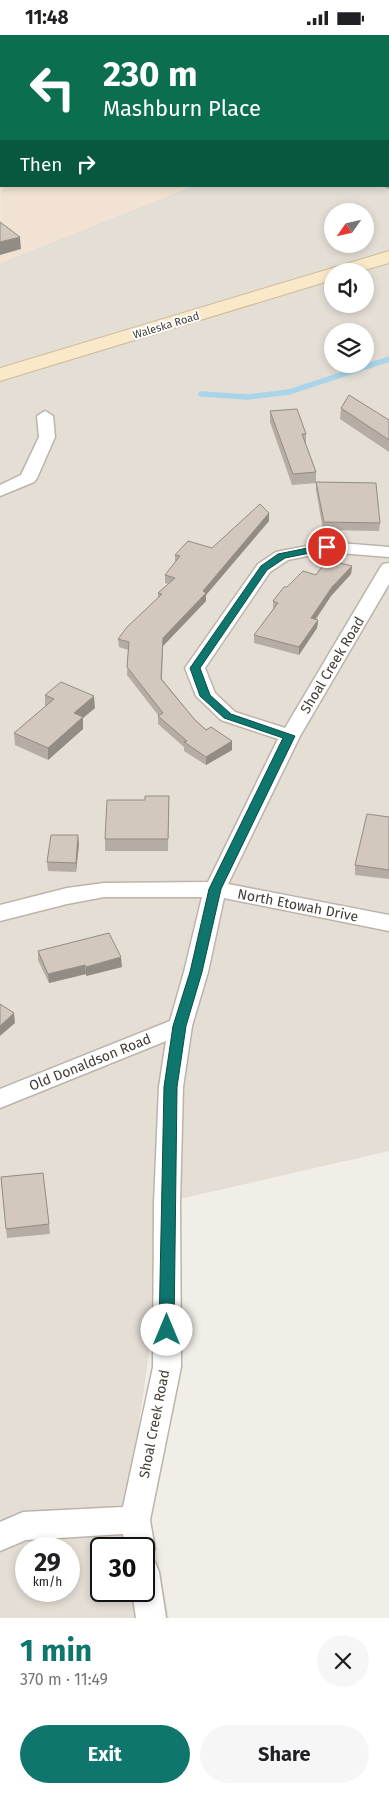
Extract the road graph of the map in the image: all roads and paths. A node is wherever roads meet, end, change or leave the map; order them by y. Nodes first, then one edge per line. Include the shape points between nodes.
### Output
1 (389, 257) edge
2 (369, 263) edge
3 (324, 276) edge
4 (0, 375) edge
5 (45, 416) dead end
6 (0, 491) edge
7 (389, 552) edge
8 (389, 568) edge
9 (290, 736) junction
10 (215, 889) junction
11 (0, 913) edge
12 (389, 923) edge
13 (180, 1026) junction
14 (0, 1099) edge
15 (135, 1520) junction
16 (0, 1537) edge
17 (138, 1537) edge
18 (149, 1602) edge
19 (151, 1618) edge

1 - 2 main road
3 - 4 main road, Waleska Road
5 - 6 street via 46,437 28,479
7 - 9 street via 327,547 282,556 264,568 195,668 206,696 228,716
8 - 9 street, Shoal Creek Road
9 - 10 street, Shoal Creek Road
10 - 11 street, North Etowah Drive via 104,891 67,896
10 - 12 street, North Etowah Drive
10 - 13 street, Shoal Creek Road
13 - 14 street, Old Donaldson Road
13 - 15 street, Shoal Creek Road via 171,1087 167,1367
15 - 16 street via 23,1526
15 - 17 street, Shoal Creek Road
18 - 19 street

